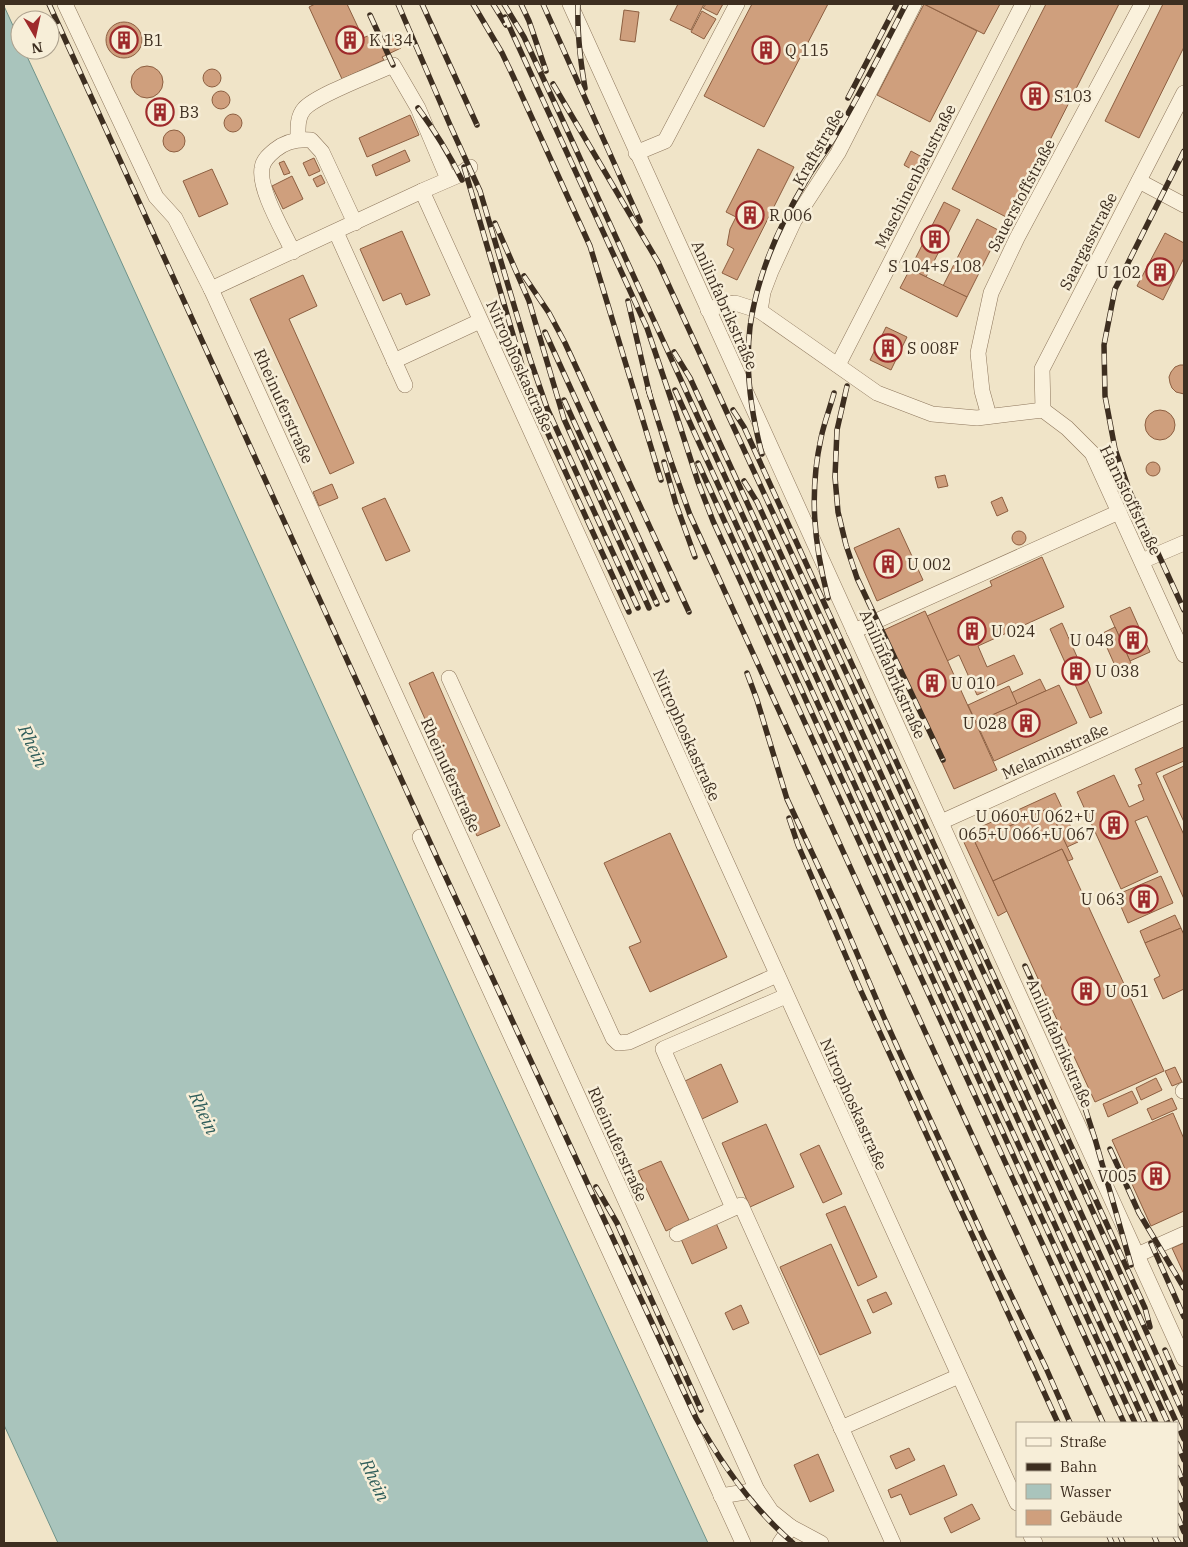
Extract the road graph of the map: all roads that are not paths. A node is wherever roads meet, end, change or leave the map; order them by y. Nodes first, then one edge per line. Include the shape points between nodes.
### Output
1 (65, 4) edge
2 (570, 4) edge
3 (738, 4) edge
4 (914, 4) edge
5 (1023, 4) edge
6 (1142, 4) edge
7 (1184, 93) edge
8 (298, 139) junction
9 (636, 153) junction
10 (470, 167) dead end
11 (448, 180) junction
12 (1139, 181) junction
13 (422, 192) junction
14 (1184, 205) edge
15 (355, 223) junction
16 (336, 232) junction
17 (293, 252) junction
18 (212, 289) junction
19 (708, 310) junction
20 (760, 310) junction
21 (480, 321) junction
22 (394, 361) junction
23 (838, 365) junction
24 (405, 385) dead end
25 (1044, 410) junction
26 (989, 416) junction
27 (1119, 512) junction
28 (1184, 543) edge
29 (1142, 561) junction
30 (854, 631) junction
31 (1184, 655) edge
32 (449, 678) dead end
33 (1184, 712) edge
34 (940, 822) junction
35 (420, 837) dead end
36 (777, 975) junction
37 (786, 996) junction
38 (655, 1031) junction
39 (663, 1049) junction
40 (733, 1208) junction
41 (678, 1234) dead end
42 (1184, 1234) edge
43 (1137, 1255) junction
44 (1184, 1359) edge
45 (958, 1376) junction
46 (841, 1428) junction
47 (756, 1490) junction
48 (721, 1496) junction
49 (1016, 1502) edge
50 (791, 1527) junction
51 (743, 1543) edge
52 (780, 1543) edge
53 (821, 1543) edge
54 (893, 1543) edge

1 - 18 street, Rheinuferstraße via 156,197 175,218
2 - 9 street, Anilinfabrikstraße
3 - 9 street via 665,141
4 - 20 street, Kraftstraße via 838,152 794,221 771,271
5 - 23 street, Maschinenbaustraße
6 - 26 street, Sauerstoffstraße via 1016,238 991,292 978,353
7 - 12 street, Saargasstraße
8 - 11 street via 298,122 304,109 319,98 393,65 418,108
8 - 15 street via 312,140 322,152
8 - 17 street via 281,145 267,156 262,168 266,194
9 - 19 street, Anilinfabrikstraße
10 - 11 street
11 - 13 street
12 - 14 street
12 - 25 street, Saargasstraße via 1042,369
13 - 15 street
13 - 21 street, Nitrophoskastraße
15 - 16 street
16 - 17 street
16 - 22 street
17 - 18 street
18 - 47 street, Rheinuferstraße
19 - 20 street via 735,303
19 - 30 street, Anilinfabrikstraße
20 - 23 street
21 - 22 street
21 - 36 street, Nitrophoskastraße
22 - 24 street
23 - 26 street via 877,393 932,414
25 - 26 street
25 - 27 street, Harnstoffstraße via 1092,453
27 - 29 street, Harnstoffstraße
27 - 30 street
28 - 29 street
29 - 31 street, Harnstoffstraße
30 - 34 street, Anilinfabrikstraße
32 - 38 street via 612,1038 618,1044
33 - 34 street, Melaminstraße
34 - 43 street, Anilinfabrikstraße
35 - 48 street
36 - 37 street, Nitrophoskastraße
36 - 38 street
37 - 39 street
37 - 45 street, Nitrophoskastraße
38 - 39 street
39 - 40 street
40 - 41 street
40 - 46 street via 740,1205
42 - 43 street
43 - 44 street, Anilinfabrikstraße
45 - 46 street
45 - 49 street, Nitrophoskastraße
46 - 54 street
47 - 48 street
47 - 50 street, Rheinuferstraße via 771,1511
48 - 51 street
50 - 52 street
50 - 53 street, Rheinuferstraße

